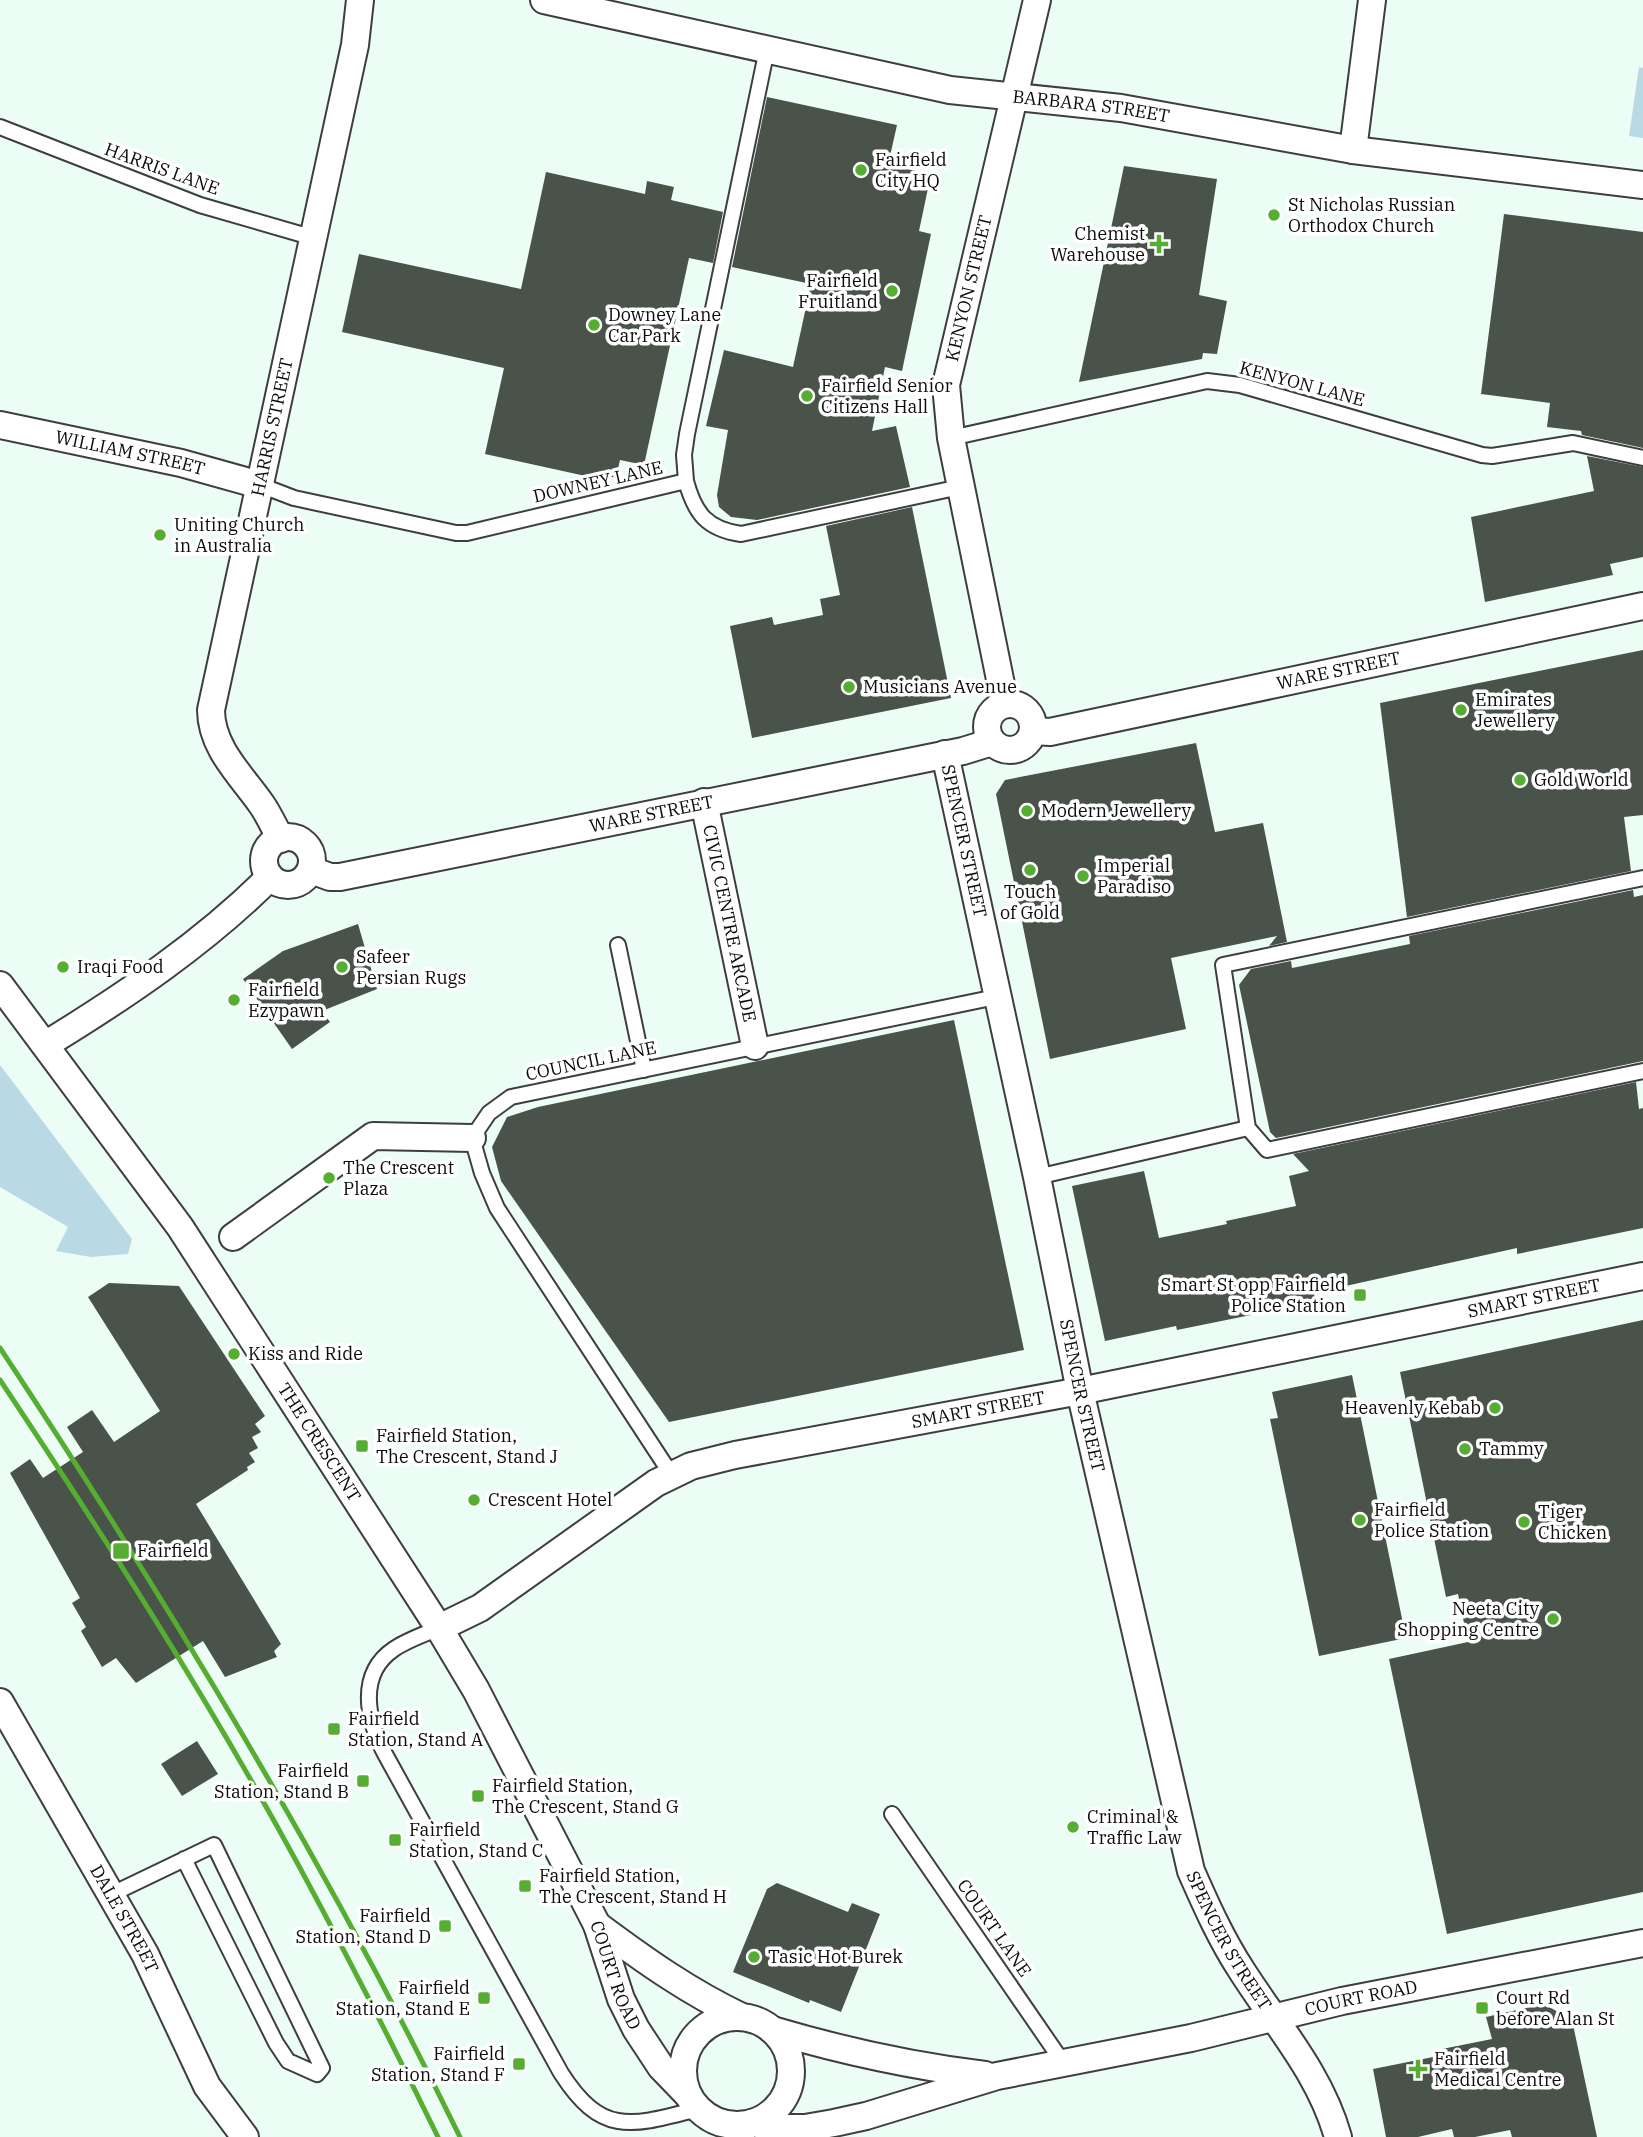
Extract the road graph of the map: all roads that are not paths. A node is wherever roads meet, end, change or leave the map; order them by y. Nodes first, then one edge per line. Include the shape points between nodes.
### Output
1 (360, 0) edge
2 (544, 0) edge
3 (1037, 0) edge
4 (1372, 0) edge
5 (766, 49) junction
6 (1013, 96) junction
7 (0, 127) edge
8 (1353, 150) junction
9 (1643, 184) edge
10 (314, 237) junction
11 (0, 425) edge
12 (950, 438) junction
13 (1643, 458) edge
14 (686, 481) junction
15 (260, 485) junction
16 (960, 487) junction
17 (1643, 606) edge
18 (1005, 704) junction
19 (1033, 731) junction
20 (992, 742) junction
21 (945, 754) junction
22 (704, 802) junction
23 (281, 839) junction
24 (311, 870) junction
25 (270, 877) junction
26 (1643, 878) edge
27 (618, 946) dead end
28 (0, 985) edge
29 (996, 997) junction
30 (45, 1045) junction
31 (755, 1046) junction
32 (644, 1070) junction
33 (1643, 1071) edge
34 (1248, 1128) junction
35 (472, 1138) junction
36 (1037, 1177) junction
37 (233, 1237) dead end
38 (1643, 1276) edge
39 (1080, 1391) junction
40 (671, 1474) junction
41 (439, 1628) junction
42 (0, 1702) edge
43 (892, 1814) dead end
44 (184, 1859) junction
45 (111, 1894) junction
46 (597, 1925) junction
47 (1643, 1943) edge
48 (742, 2017) junction
49 (1274, 2017) junction
50 (772, 2030) junction
51 (1064, 2064) junction
52 (998, 2076) junction
53 (693, 2102) junction
54 (745, 2129) edge
55 (245, 2137) edge
56 (1338, 2137) edge

1 - 10 street, HARRIS STREET via 355,45
2 - 5 street, BARBARA STREET
3 - 6 street, KENYON STREET
4 - 8 street
5 - 6 street, BARBARA STREET via 950,90
5 - 14 lane via 687,434
6 - 8 street, BARBARA STREET via 1121,108
6 - 12 street, KENYON STREET via 946,384
7 - 10 lane, HARRIS LANE via 200,205
8 - 9 street, BARBARA STREET
10 - 15 street, HARRIS STREET
11 - 15 street, WILLIAM STREET via 181,463
12 - 13 lane, KENYON LANE via 1207,381 1240,385 1482,455 1573,443
12 - 16 street, KENYON STREET
14 - 15 lane, DOWNEY LANE via 467,533 294,498
14 - 16 lane, DOWNEY LANE via 692,503 704,519 716,528 741,534
15 - 23 street, HARRIS STREET via 211,722 222,750
16 - 18 street, KENYON STREET
17 - 19 street, WARE STREET via 1063,729
18 - 19 street via 1028,712
18 - 20 street via 989,717 987,732
19 - 20 street via 1027,744 1014,751
20 - 21 street, WARE STREET
21 - 22 street, WARE STREET
21 - 29 street, SPENCER STREET
22 - 24 street, WARE STREET via 340,877
22 - 31 street, CIVIC CENTRE ARCADE
23 - 24 street via 302,841 313,859
23 - 25 street via 267,850
24 - 25 street via 292,885
25 - 30 street via 211,931
26 - 34 lane via 1223,965
27 - 32 lane
28 - 30 street, THE CRESCENT
29 - 31 lane, COUNCIL LANE
29 - 36 street, SPENCER STREET
30 - 41 street, THE CRESCENT via 208,1268
31 - 32 lane, COUNCIL LANE
32 - 35 lane, COUNCIL LANE via 511,1097 489,1113
33 - 34 lane via 1267,1150
34 - 36 lane
35 - 37 street via 373,1136
35 - 40 lane via 497,1208
36 - 39 street, SPENCER STREET
38 - 39 street, SMART STREET
39 - 40 street, SMART STREET via 735,1455
39 - 49 street, SPENCER STREET via 1191,1871 1214,1923
40 - 41 street, SMART STREET via 480,1608
41 - 46 street, THE CRESCENT via 476,1689
41 - 53 lane via 395,1648 374,1672 368,1707 385,1754 571,2089 598,2115 626,2124 641,2123
42 - 45 street, DALE STREET
43 - 51 lane, COURT LANE
44 - 44 lane via 214,1845 322,2068 317,2074 288,2061 276,2043
44 - 45 lane
45 - 55 street, DALE STREET via 145,1954 207,2086
46 - 48 street, COURT ROAD via 655,1968
46 - 53 street, COURT ROAD via 621,2000 636,2029 661,2067
47 - 49 street, COURT ROAD
48 - 50 street
48 - 53 street via 710,2024 693,2040 684,2063 684,2079
49 - 51 street, COURT ROAD
49 - 56 street, SPENCER STREET via 1325,2098
50 - 52 street, COURT ROAD via 876,2058
50 - 54 street via 790,2058 788,2091 767,2116
51 - 52 street, COURT ROAD
52 - 54 street, COURT ROAD via 834,2123
53 - 54 street via 710,2118

